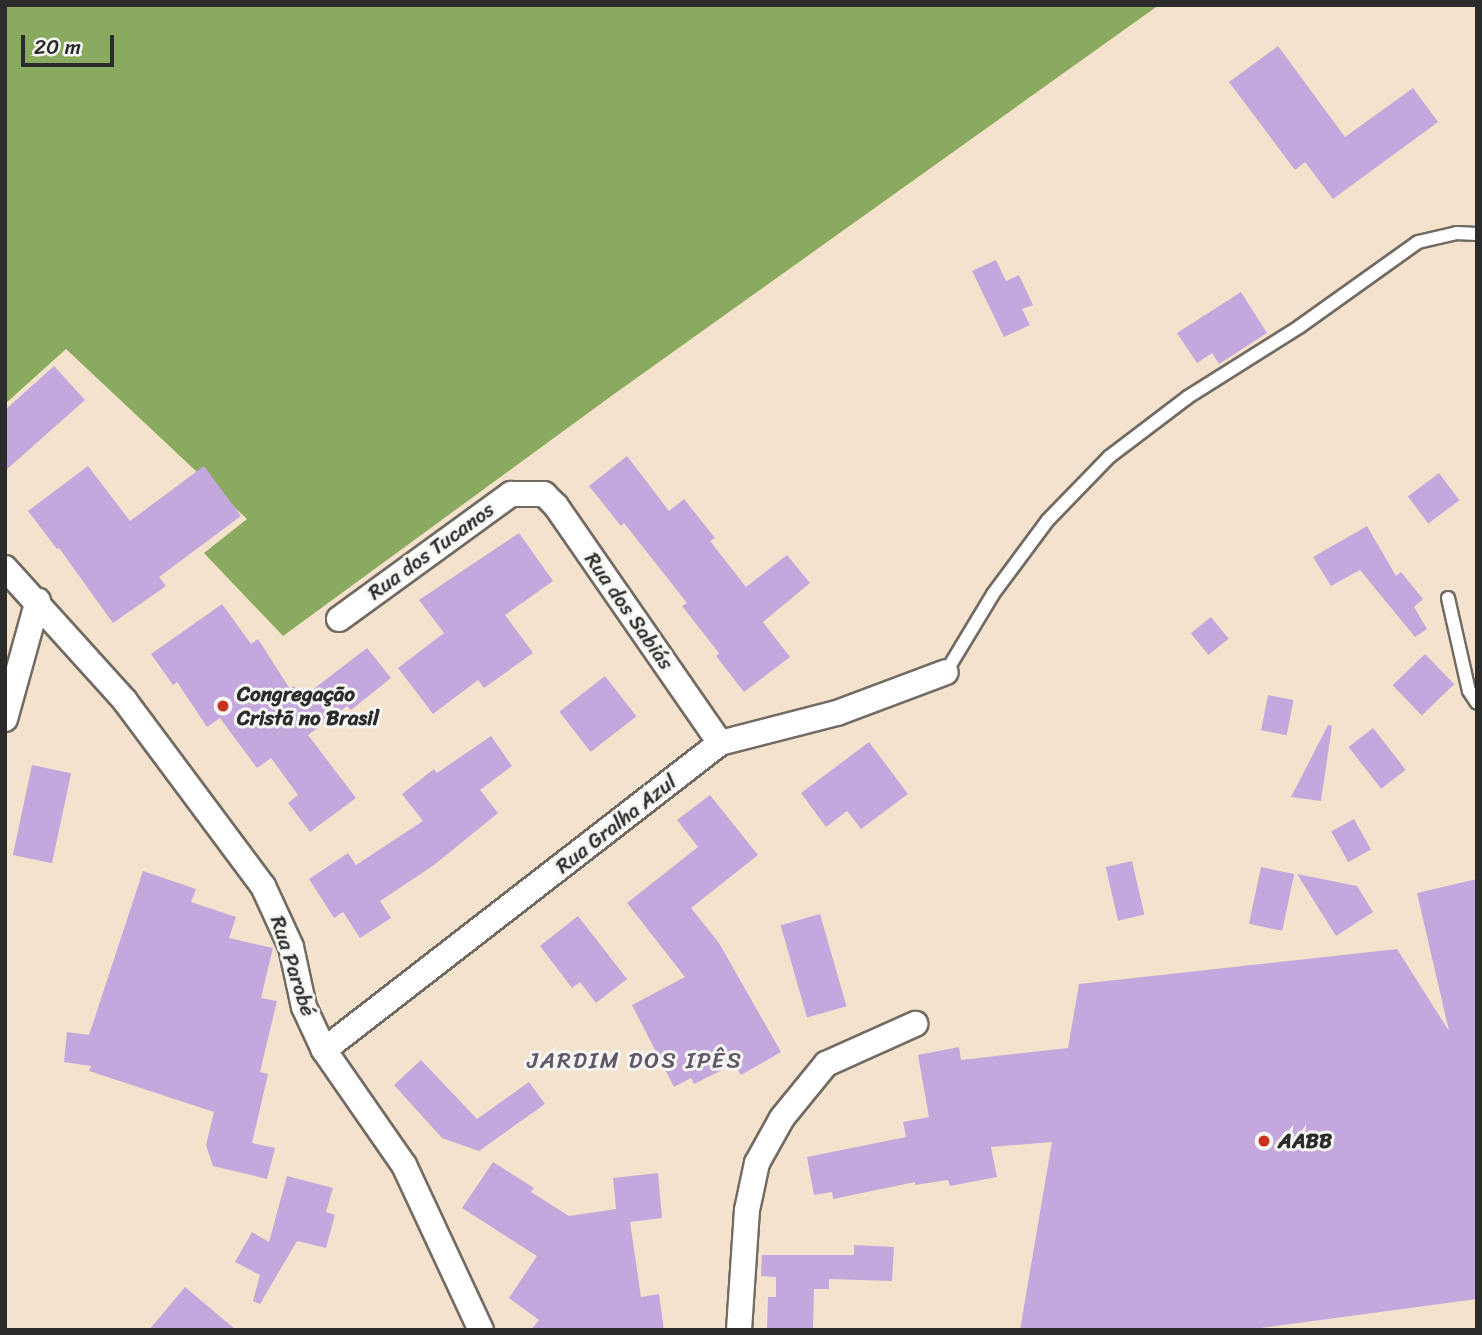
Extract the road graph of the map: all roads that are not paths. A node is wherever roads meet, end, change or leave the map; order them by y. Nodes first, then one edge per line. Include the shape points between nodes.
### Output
1 (1477, 234) edge
2 (527, 492) joint
3 (5, 568) edge
4 (1448, 598) dead end
5 (38, 600) junction
6 (339, 619) dead end
7 (946, 672) joint
8 (1477, 703) edge
9 (5, 719) edge
10 (720, 743) junction
11 (915, 1024) dead end
12 (324, 1050) junction
13 (481, 1330) edge
14 (739, 1330) edge

1 - 7 lane via 1456,233 1418,243 1299,327 1188,397 1109,457 1048,520 993,594
2 - 6 street, Rua dos Tucanos via 511,494
2 - 10 street, Rua dos Sabiás via 544,495 555,506
3 - 5 street, Rua Parobé
4 - 8 lane via 1469,691
5 - 9 street
5 - 12 street, Rua Parobé via 125,701 263,886 290,947 304,1007
7 - 10 street, Rua Gralha Azul via 837,713
10 - 12 street, Rua Gralha Azul
11 - 14 street via 826,1064 782,1118 757,1163 747,1210
12 - 13 street, Rua Parobé via 404,1165

